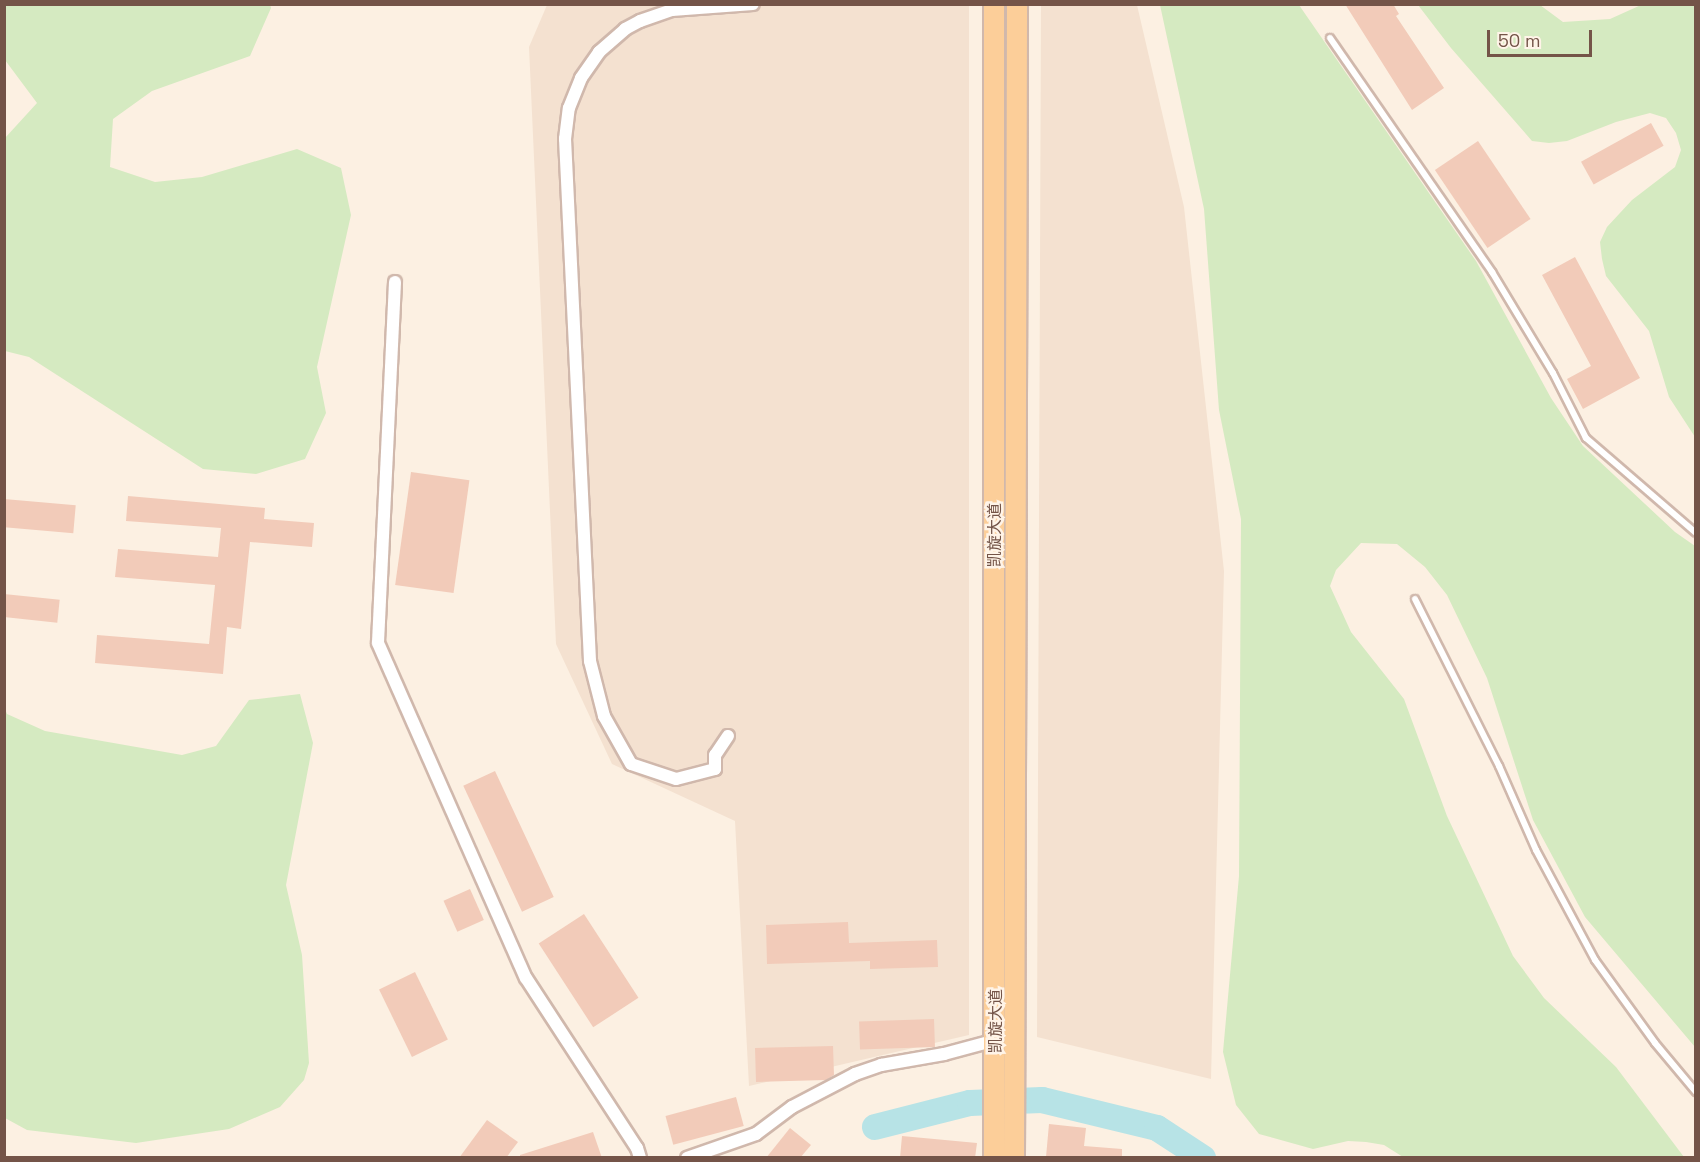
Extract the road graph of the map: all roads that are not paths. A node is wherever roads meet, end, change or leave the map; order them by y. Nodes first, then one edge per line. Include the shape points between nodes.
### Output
1 (753, 4) edge
2 (994, 4) edge
3 (1017, 4) edge
4 (1330, 38) dead end
5 (394, 282) dead end
6 (1695, 533) edge
7 (1415, 599) dead end
8 (728, 736) dead end
9 (996, 1040) junction
10 (1004, 1065) junction
11 (1695, 1092) edge
12 (1004, 1119) junction
13 (640, 1158) edge
14 (687, 1158) edge
15 (994, 1158) edge
16 (1014, 1158) edge

1 - 8 street via 672,9 625,29 599,52 581,78 569,108 565,139 590,662 604,716 631,764 676,779 714,769 715,755
2 - 9 main road, 凯旋大道
3 - 10 main road, 凯旋大道
4 - 6 lane via 1492,272 1553,373 1586,438
5 - 13 street via 378,643 526,978
7 - 11 lane via 1499,766 1536,850 1596,960
9 - 10 main road, 凯旋大道
9 - 14 street via 855,1074 792,1107 756,1134
10 - 12 main road
12 - 15 main road
12 - 16 main road

